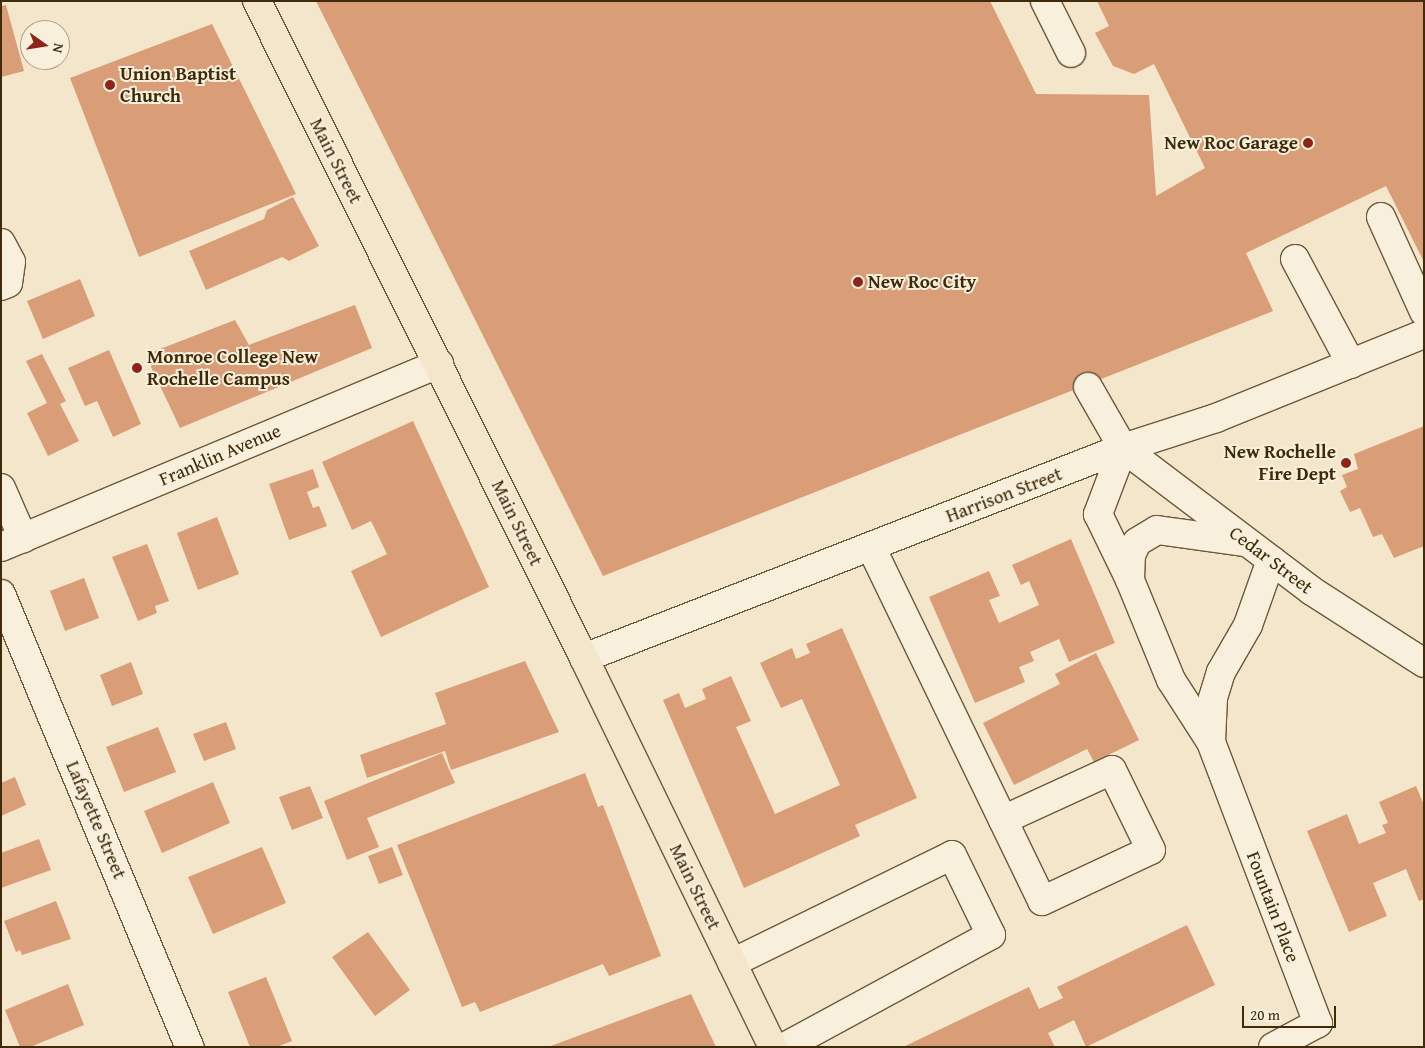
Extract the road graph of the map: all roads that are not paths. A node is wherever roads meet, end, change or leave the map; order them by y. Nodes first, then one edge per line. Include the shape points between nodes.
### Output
1 (257, 1) edge
2 (1046, 1) edge
3 (1071, 53) dead end
4 (1381, 218) dead end
5 (1, 243) edge
6 (1295, 259) dead end
7 (1, 286) edge
8 (1424, 312) edge
9 (1424, 334) edge
10 (439, 364) junction
11 (1351, 364) junction
12 (1088, 387) dead end
13 (1123, 448) junction
14 (1, 488) edge
15 (12, 542) edge
16 (1249, 543) junction
17 (871, 547) junction
18 (1271, 560) junction
19 (1130, 580) junction
20 (1, 594) edge
21 (584, 658) junction
22 (1424, 663) edge
23 (1211, 742) junction
24 (1003, 820) junction
25 (732, 963) junction
26 (190, 1047) edge
27 (772, 1047) edge
28 (785, 1047) edge
29 (1273, 1047) edge

1 - 10 main road, Main Street
2 - 3 street
4 - 8 street
5 - 7 street via 11,262 8,283
6 - 11 street
9 - 11 street, Harrison Street
10 - 15 street, Franklin Avenue
10 - 21 main road, Main Street
11 - 13 street, Harrison Street via 1216,418
12 - 13 street
13 - 16 street, Cedar Street
13 - 17 street, Harrison Street
13 - 19 street, Fountain Place via 1098,514
14 - 15 street
16 - 18 street, Cedar Street
16 - 19 street via 1157,530 1136,542 1131,555
17 - 21 street, Harrison Street
17 - 24 street
18 - 22 street, Cedar Street via 1312,592
18 - 23 street, Fountain Place via 1248,625 1221,672 1213,698
19 - 23 street, Fountain Place via 1170,680
20 - 26 street, Lafayette Street
21 - 25 main road, Main Street
23 - 29 street, Fountain Place via 1318,1023
24 - 24 street via 1042,901 1151,850 1112,770
25 - 27 main road, Main Street
25 - 28 street via 952,855 991,935

